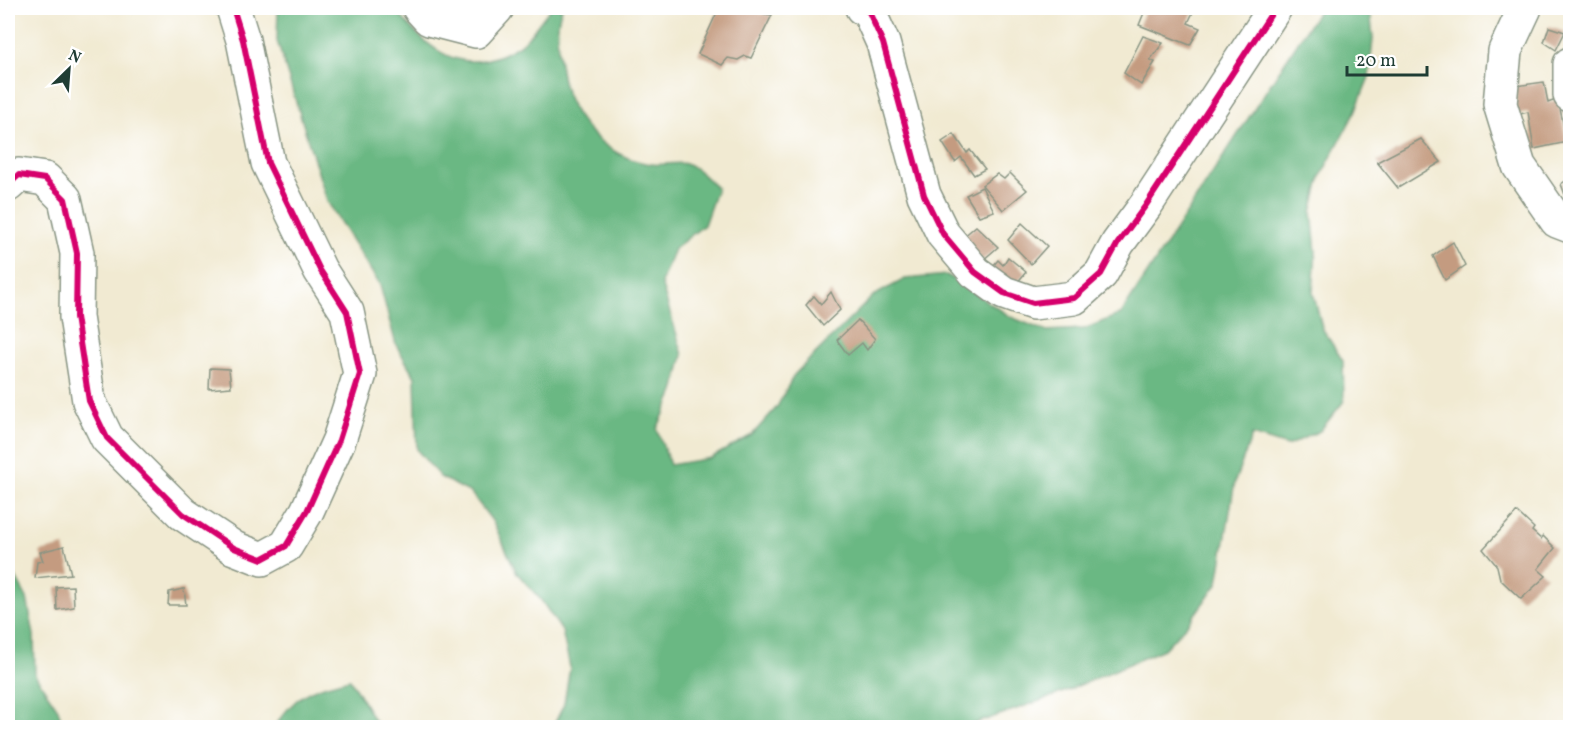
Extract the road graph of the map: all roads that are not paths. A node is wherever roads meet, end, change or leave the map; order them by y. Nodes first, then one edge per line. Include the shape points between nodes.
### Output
1 (233, 8) edge
2 (419, 8) edge
3 (497, 8) edge
4 (862, 8) edge
5 (1275, 8) edge
6 (1526, 8) edge
7 (1570, 64) edge
8 (1570, 95) edge
9 (8, 185) edge
10 (1570, 226) edge

1 - 9 street via 268,163 320,270 347,312 360,374 339,440 307,511 286,546 262,559 234,548 183,514 107,438 89,401 76,317 77,253 65,199 45,178 18,176
2 - 3 street via 429,19 476,31
4 - 5 street via 869,12 883,43 924,195 943,234 975,272 1004,293 1033,303 1074,298 1101,274
6 - 10 street via 1505,51 1500,104 1519,166 1557,221
7 - 8 street

